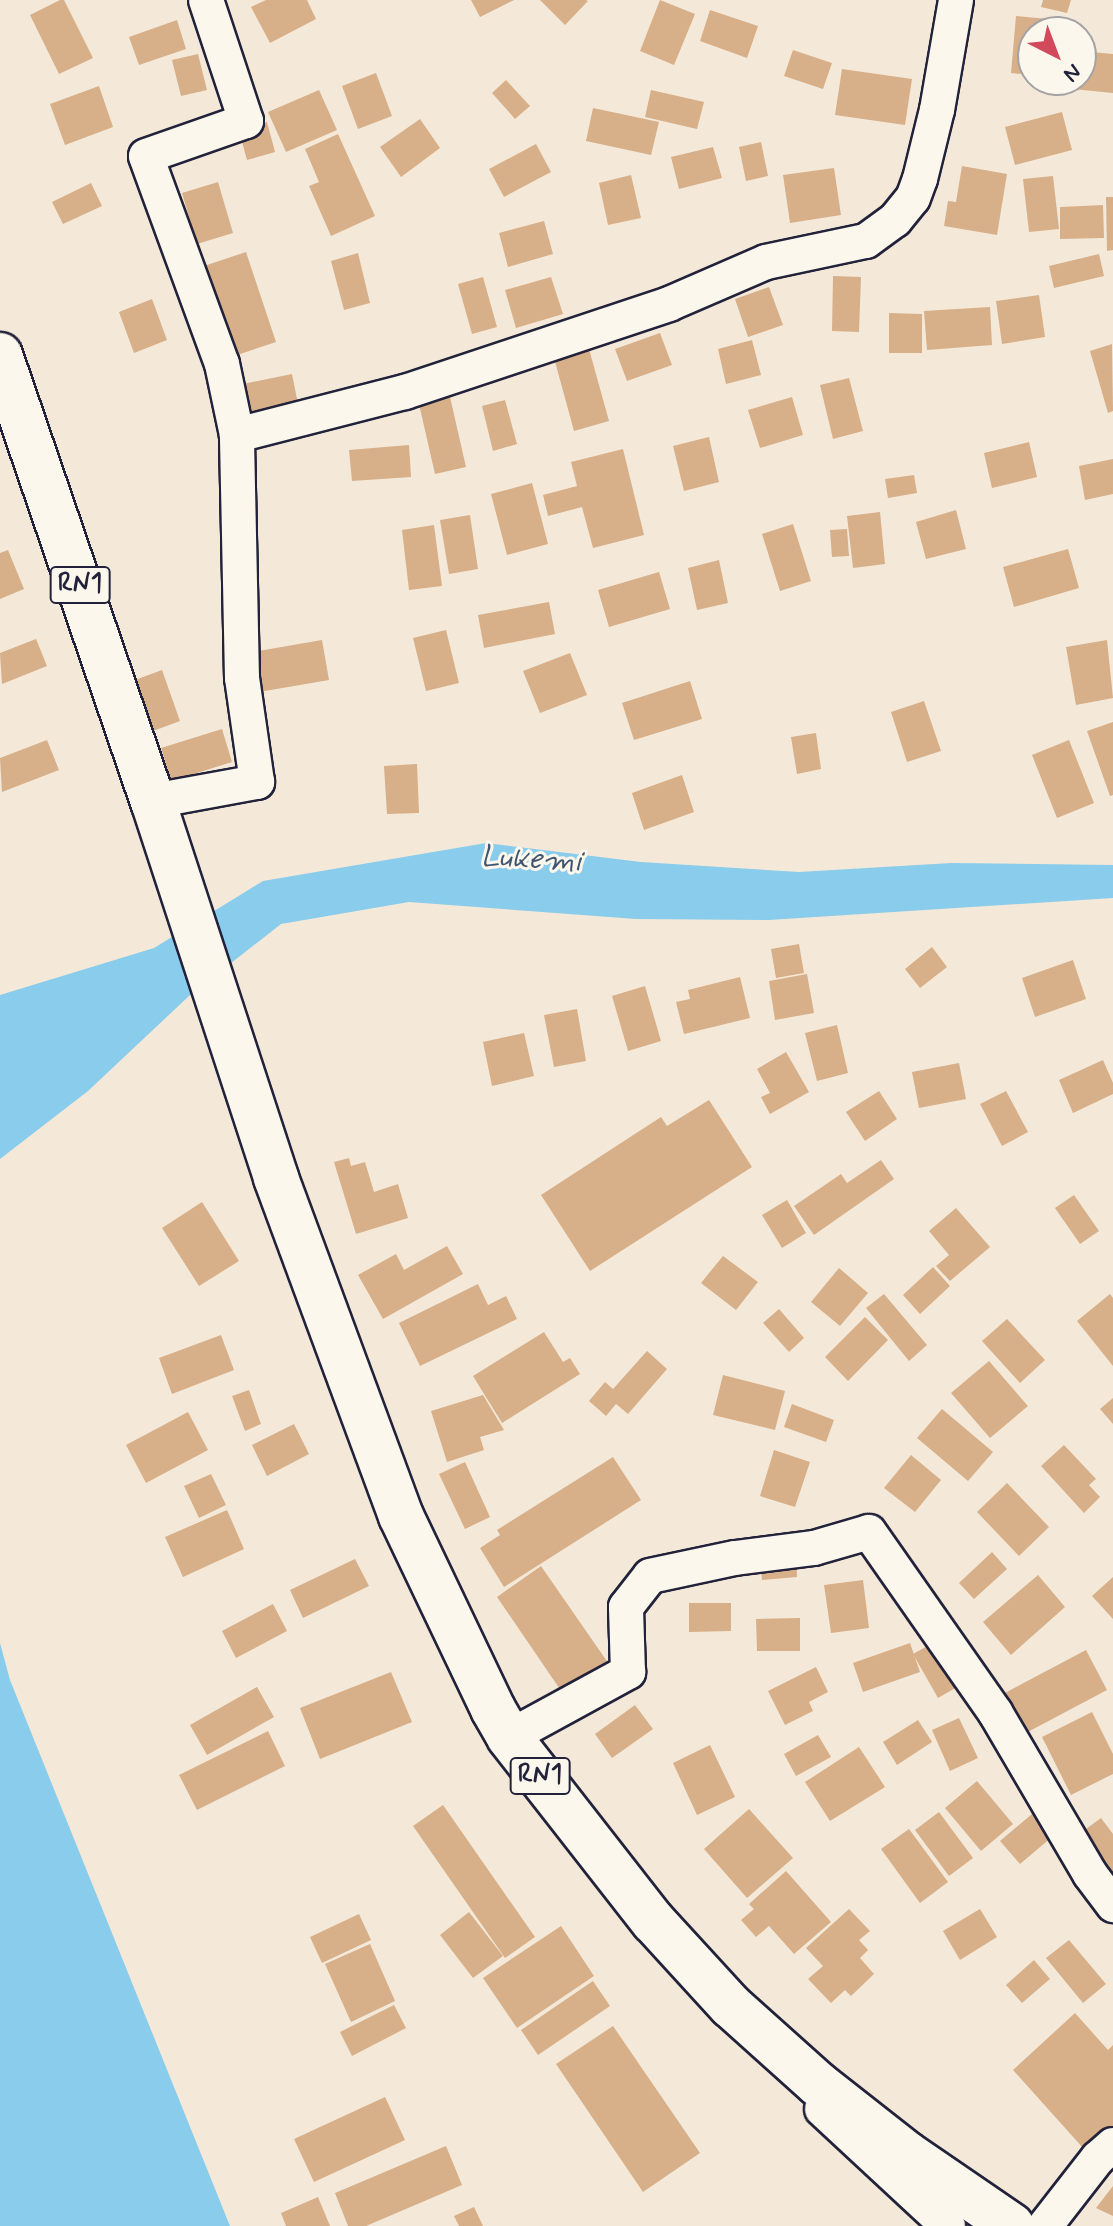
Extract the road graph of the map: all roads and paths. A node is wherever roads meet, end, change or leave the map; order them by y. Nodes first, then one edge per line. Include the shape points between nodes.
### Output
1 (206, 0) edge
2 (956, 0) edge
3 (0, 355) edge
4 (237, 435) junction
5 (156, 808) junction
6 (509, 1737) junction
7 (1113, 1905) edge
8 (731, 2006) junction
9 (1113, 2145) edge
10 (948, 2226) edge
11 (1012, 2226) edge
12 (1045, 2226) edge

1 - 4 street via 246,121 146,156 222,364
2 - 4 street via 937,110 913,198 895,220 866,241 766,262 669,304 405,392
3 - 5 highway, RN1
4 - 5 street via 242,678 257,782
5 - 6 highway, RN1 via 276,1178 401,1516
6 - 7 street via 628,1672 626,1607 650,1576 814,1548 869,1532 995,1712
6 - 8 highway, RN1 via 653,1921
8 - 10 street via 831,2119
8 - 11 highway, RN1 via 907,2154
9 - 12 street

